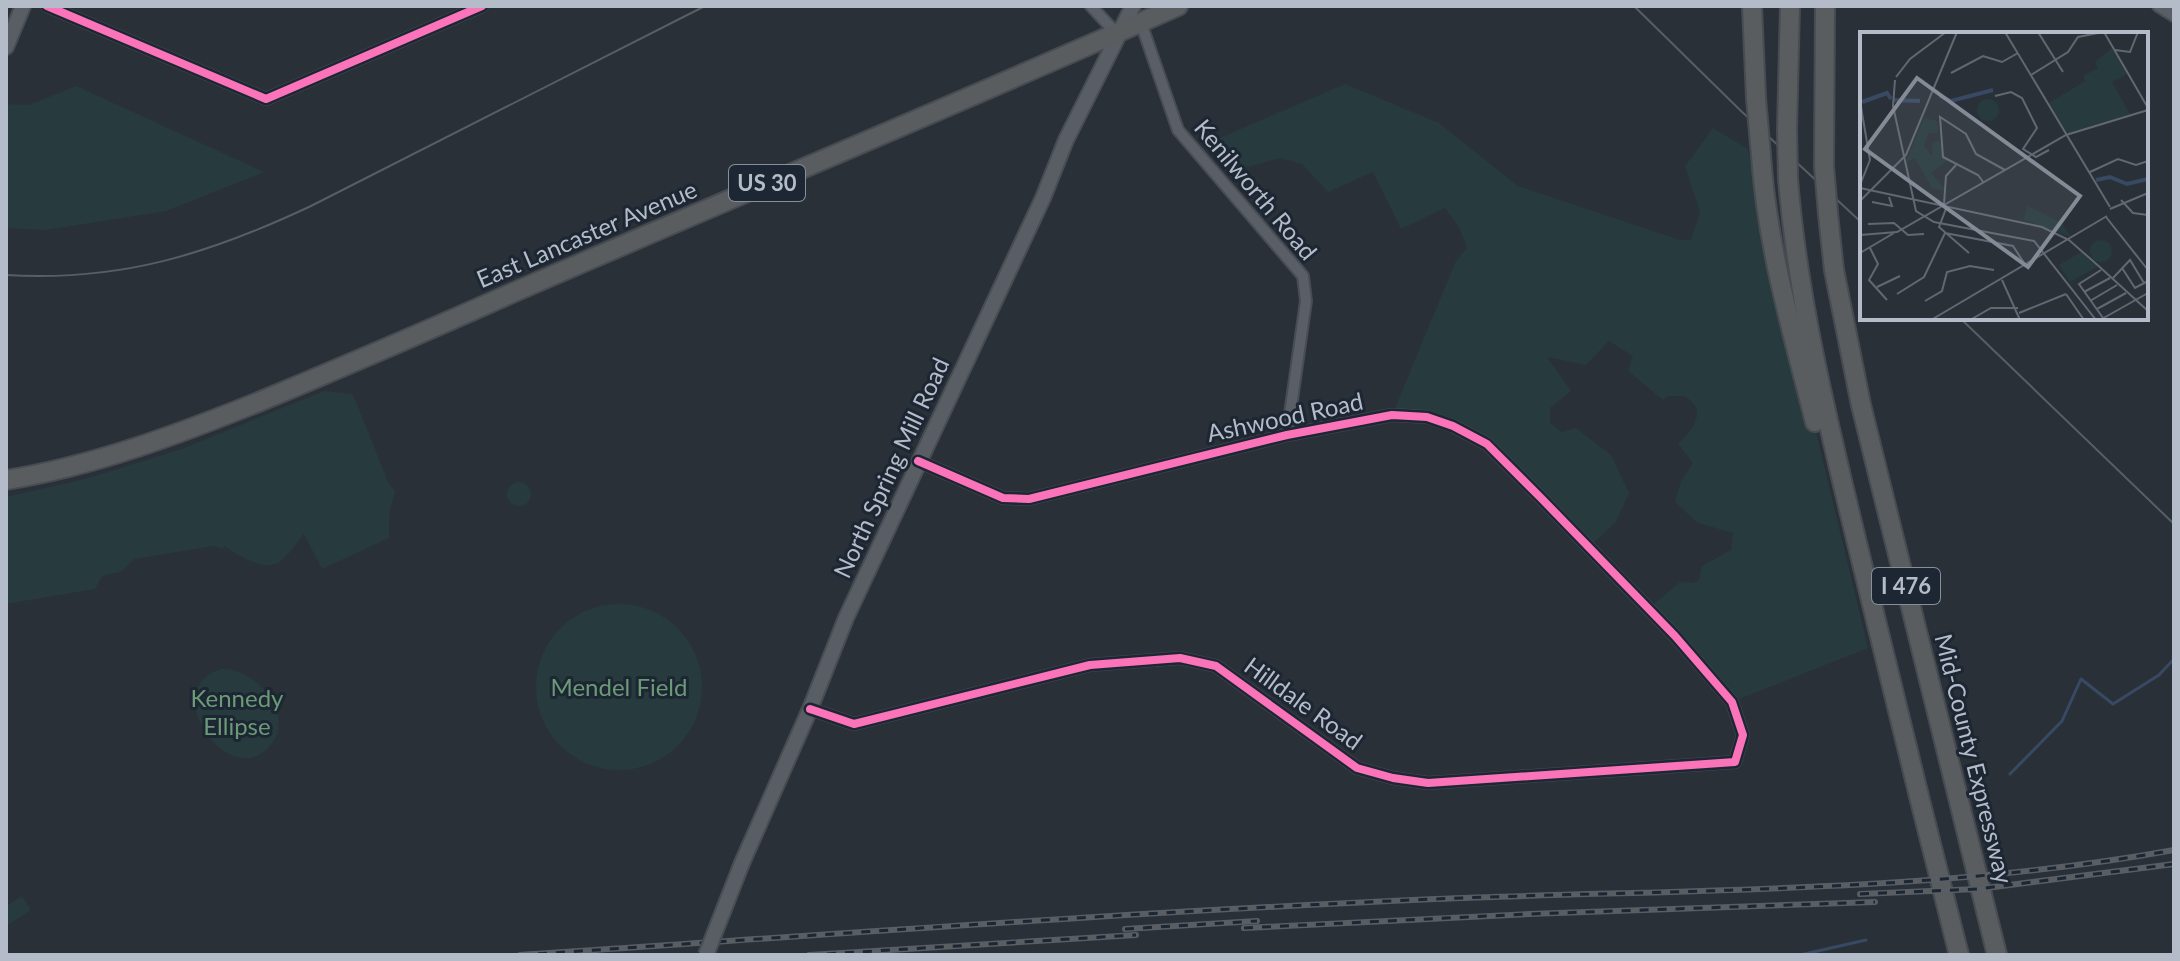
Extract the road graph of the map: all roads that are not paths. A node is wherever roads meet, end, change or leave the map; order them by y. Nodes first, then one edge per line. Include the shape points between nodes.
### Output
1 (23, 6) edge
2 (47, 6) edge
3 (482, 6) edge
4 (1091, 6) edge
5 (1178, 6) edge
6 (1752, 6) edge
7 (1790, 6) edge
8 (1825, 6) edge
9 (2158, 6) edge
10 (1137, 14) edge
11 (2174, 16) edge
12 (1117, 34) junction
13 (6, 47) edge
14 (1287, 435) junction
15 (918, 461) junction
16 (6, 480) edge
17 (1856, 538) junction
18 (810, 709) junction
19 (1735, 762) joint
20 (706, 955) edge
21 (1959, 955) edge
22 (1997, 955) edge

1 - 13 main road
2 - 3 street via 266,99
4 - 12 street
5 - 10 highway, East Lancaster Avenue / US 30
6 - 17 highway, bridge via 1766,219 1818,433
7 - 17 highway, I 476, bridge via 1788,179 1804,309
8 - 22 highway, Mid-County Expressway / I 476, bridge via 1824,166 1834,270 1861,405
9 - 11 street
10 - 12 highway, East Lancaster Avenue / US 30
10 - 14 street, Kenilworth Road via 1178,130 1303,276 1306,301
12 - 15 main road, North Spring Mill Road
12 - 16 highway, East Lancaster Avenue / US 30 via 212,420 106,456
14 - 15 street, Ashwood Road via 1029,499 1003,498
14 - 19 street, Ashwood Road via 1392,415 1427,417 1487,444 1675,636 1732,702 1743,735
15 - 18 main road, North Spring Mill Road
17 - 21 highway, I 476
18 - 19 street, Hilldale Road via 854,724 1090,665 1180,658 1216,666 1357,768 1393,778 1428,783
18 - 20 main road, North Spring Mill Road, bridge

